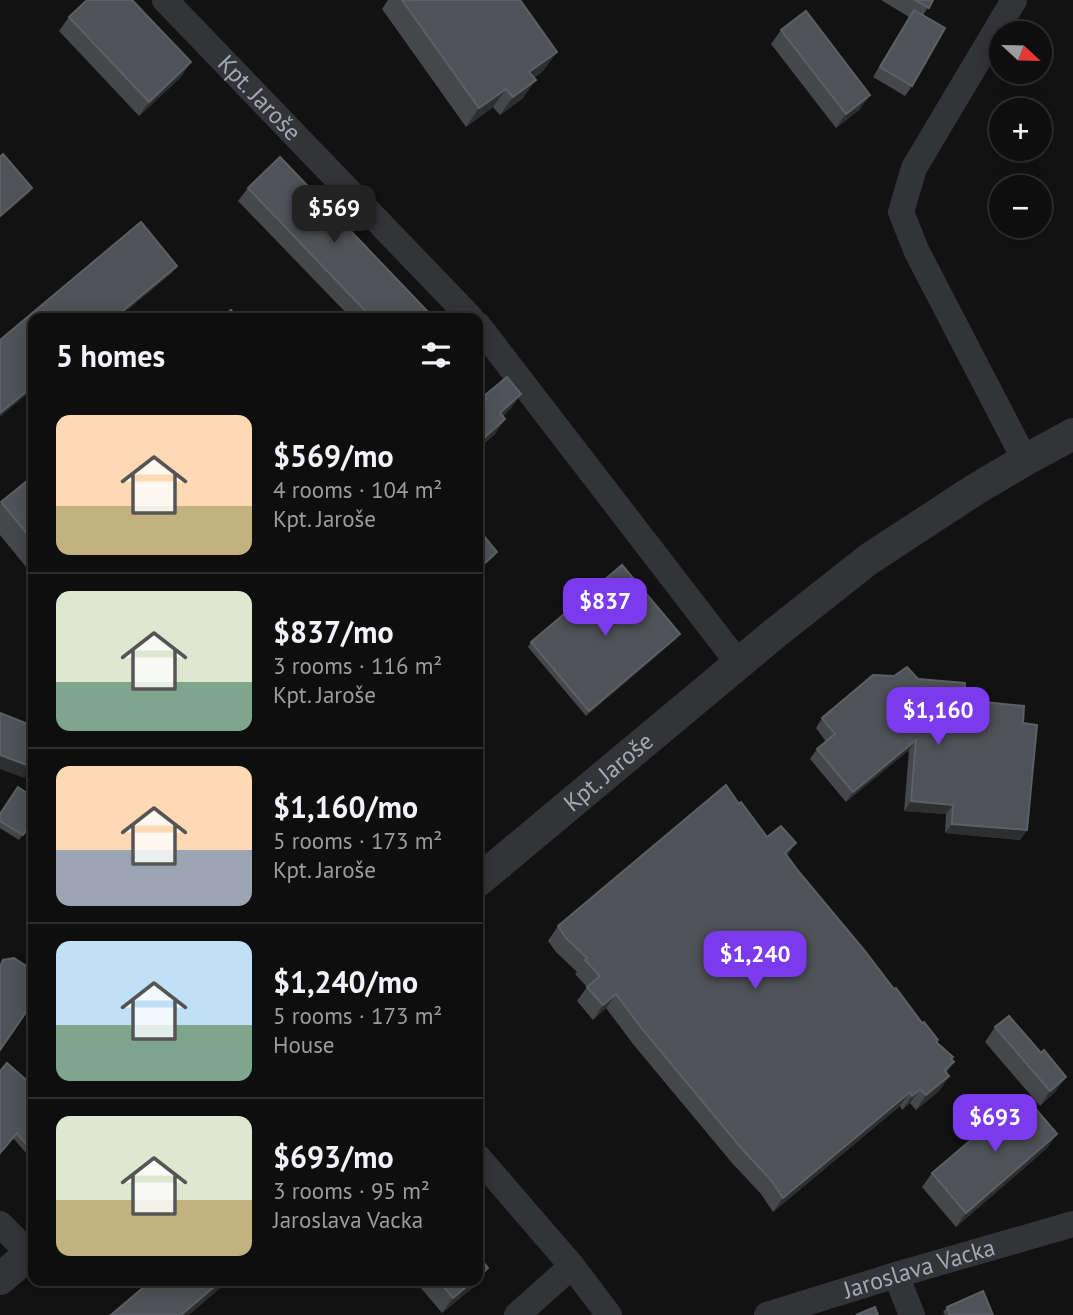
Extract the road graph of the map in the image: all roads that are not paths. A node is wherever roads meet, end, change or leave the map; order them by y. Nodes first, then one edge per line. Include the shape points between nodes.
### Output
1 (165, 0) edge
2 (1014, 0) edge
3 (466, 313) edge
4 (483, 331) edge
5 (1073, 434) edge
6 (1025, 460) junction
7 (739, 664) junction
8 (483, 877) edge
9 (483, 1163) edge
10 (0, 1224) edge
11 (1073, 1224) edge
12 (28, 1248) edge
13 (28, 1255) edge
14 (572, 1266) junction
15 (896, 1275) junction
16 (0, 1279) edge
17 (517, 1315) edge
18 (609, 1315) edge
19 (767, 1315) edge
20 (912, 1315) edge

1 - 3 street, Kpt. Jaroše
2 - 6 street via 914,168 901,212 917,252
4 - 7 street
5 - 6 street, Kpt. Jaroše
6 - 7 street, Kpt. Jaroše via 869,559
7 - 8 street, Kpt. Jaroše
9 - 14 street
10 - 12 street
11 - 15 street, Jaroslava Vacka
13 - 16 street
14 - 17 street
14 - 18 street
15 - 19 street, Jaroslava Vacka
15 - 20 street

